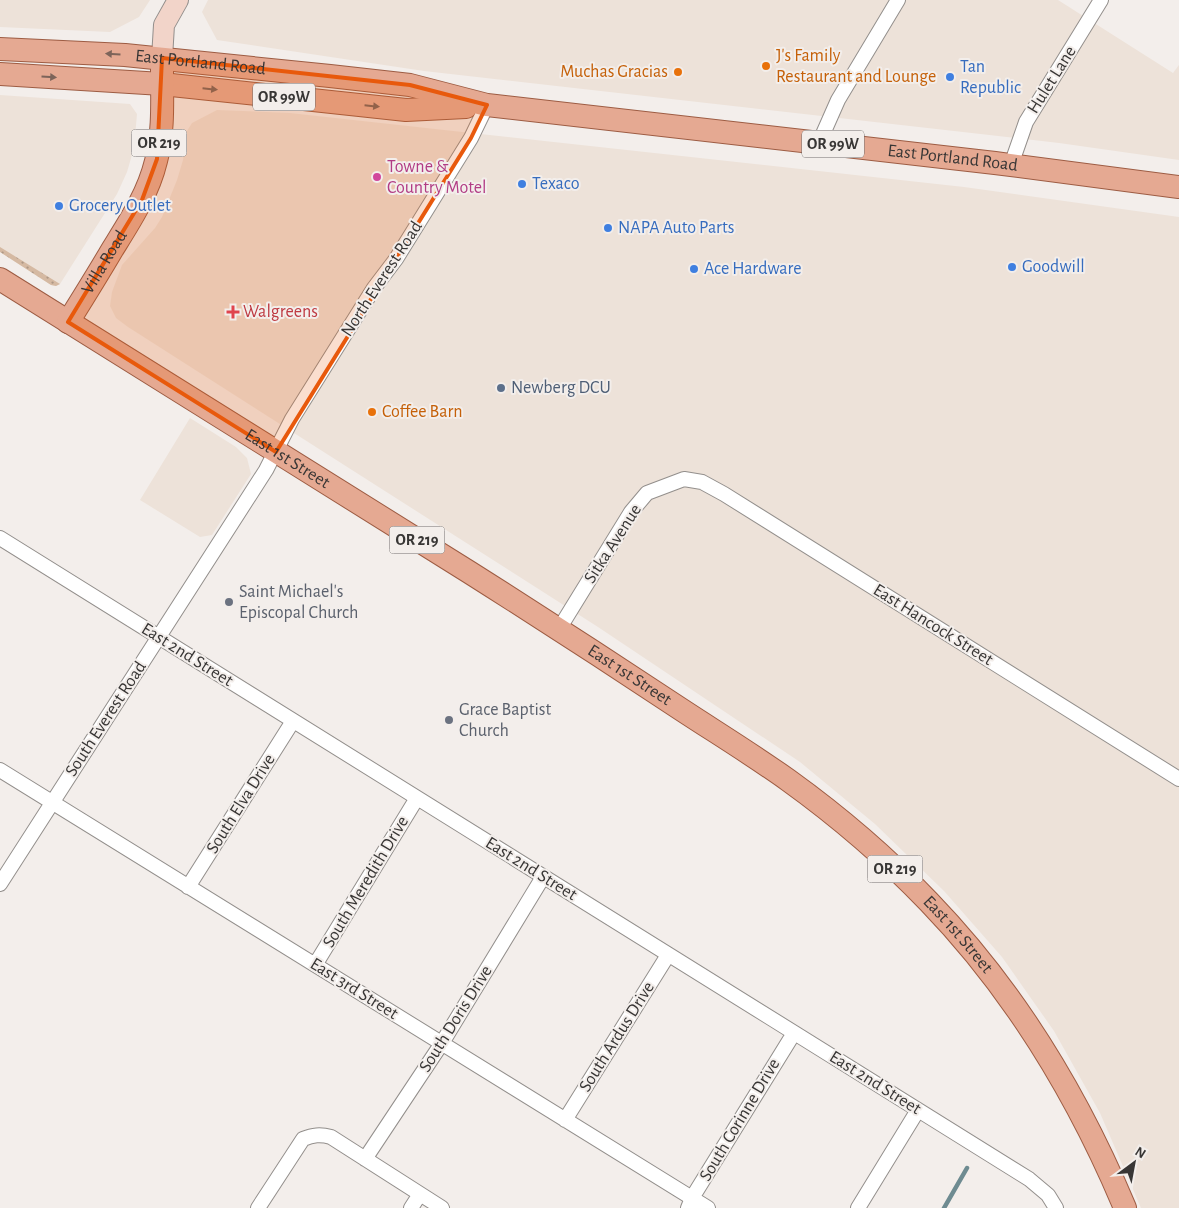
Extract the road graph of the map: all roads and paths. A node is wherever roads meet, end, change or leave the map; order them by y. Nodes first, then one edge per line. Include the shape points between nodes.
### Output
1 (178, 0) edge
2 (898, 0) edge
3 (1102, 0) edge
4 (0, 49) edge
5 (162, 58) junction
6 (0, 74) edge
7 (162, 84) junction
8 (487, 106) junction
9 (819, 143) junction
10 (1011, 165) junction
11 (1179, 187) edge
12 (0, 279) edge
13 (68, 322) junction
14 (276, 452) junction
15 (684, 478) joint
16 (0, 538) edge
17 (559, 629) junction
18 (158, 637) junction
19 (294, 722) junction
20 (0, 770) edge
21 (1179, 779) edge
22 (417, 798) junction
23 (53, 803) junction
24 (543, 877) junction
25 (0, 884) edge
26 (188, 887) junction
27 (668, 955) junction
28 (315, 965) junction
29 (794, 1033) junction
30 (442, 1043) junction
31 (918, 1110) junction
32 (565, 1120) junction
33 (365, 1159) junction
34 (420, 1194) junction
35 (690, 1203) edge
36 (258, 1208) edge
37 (411, 1208) edge
38 (442, 1208) edge
39 (708, 1208) edge
40 (858, 1208) edge
41 (1056, 1208) edge
42 (1125, 1208) edge

1 - 5 main road, Villa Road via 164,25
2 - 9 street via 838,100
3 - 10 street, Hulet Lane via 1026,122
5 -> 4 main road, East Portland Road / OR 99W
5 - 7 main road, Villa Road / OR 219
5 - 8 main road, East Portland Road / OR 99W via 410,85
6 -> 7 main road, East Portland Road / OR 99W
7 -> 8 main road, East Portland Road / OR 99W via 406,110
7 - 13 main road, Villa Road / OR 219 via 161,133 150,182
8 - 9 main road, East Portland Road / OR 99W
8 - 14 street, North Everest Road via 471,138 396,259 374,288 292,419
9 - 10 main road, East Portland Road / OR 99W
10 - 11 main road, East Portland Road / OR 99W
12 - 13 main road, East 1st Street / OR 219
13 - 14 main road, East 1st Street / OR 219
14 - 17 main road, East 1st Street / OR 219
14 - 18 street, South Everest Road
15 - 17 street, Sitka Avenue via 647,493 631,512
15 - 21 street, East Hancock Street via 702,482 724,494
16 - 18 street, East 2nd Street
17 - 42 main road, East 1st Street / OR 219 via 787,780 839,819 930,902 978,957 1044,1048 1103,1156
18 - 19 street, East 2nd Street
18 - 23 street, South Everest Road
19 - 22 street, East 2nd Street
19 - 26 street, South Elva Drive
20 - 23 street, East 3rd Street
22 - 24 street, East 2nd Street
22 - 28 street, South Meredith Drive
23 - 25 street, South Everest Road
23 - 26 street, East 3rd Street
24 - 27 street, East 2nd Street
24 - 30 street, South Doris Drive
26 - 28 street, East 3rd Street
27 - 29 street, East 2nd Street
27 - 32 street, South Ardus Drive
28 - 30 street, East 3rd Street
29 - 31 street, East 2nd Street
29 - 35 street, South Corinne Drive
30 - 32 street, East 3rd Street
30 - 33 street, South Doris Drive
31 - 40 street
31 - 41 street, East 2nd Street via 1029,1179 1048,1195
32 - 35 street, East 3rd Street
33 - 34 street
33 - 36 street via 331,1137 313,1135 303,1139
34 - 37 street
34 - 38 street
35 - 39 street, East 3rd Street

